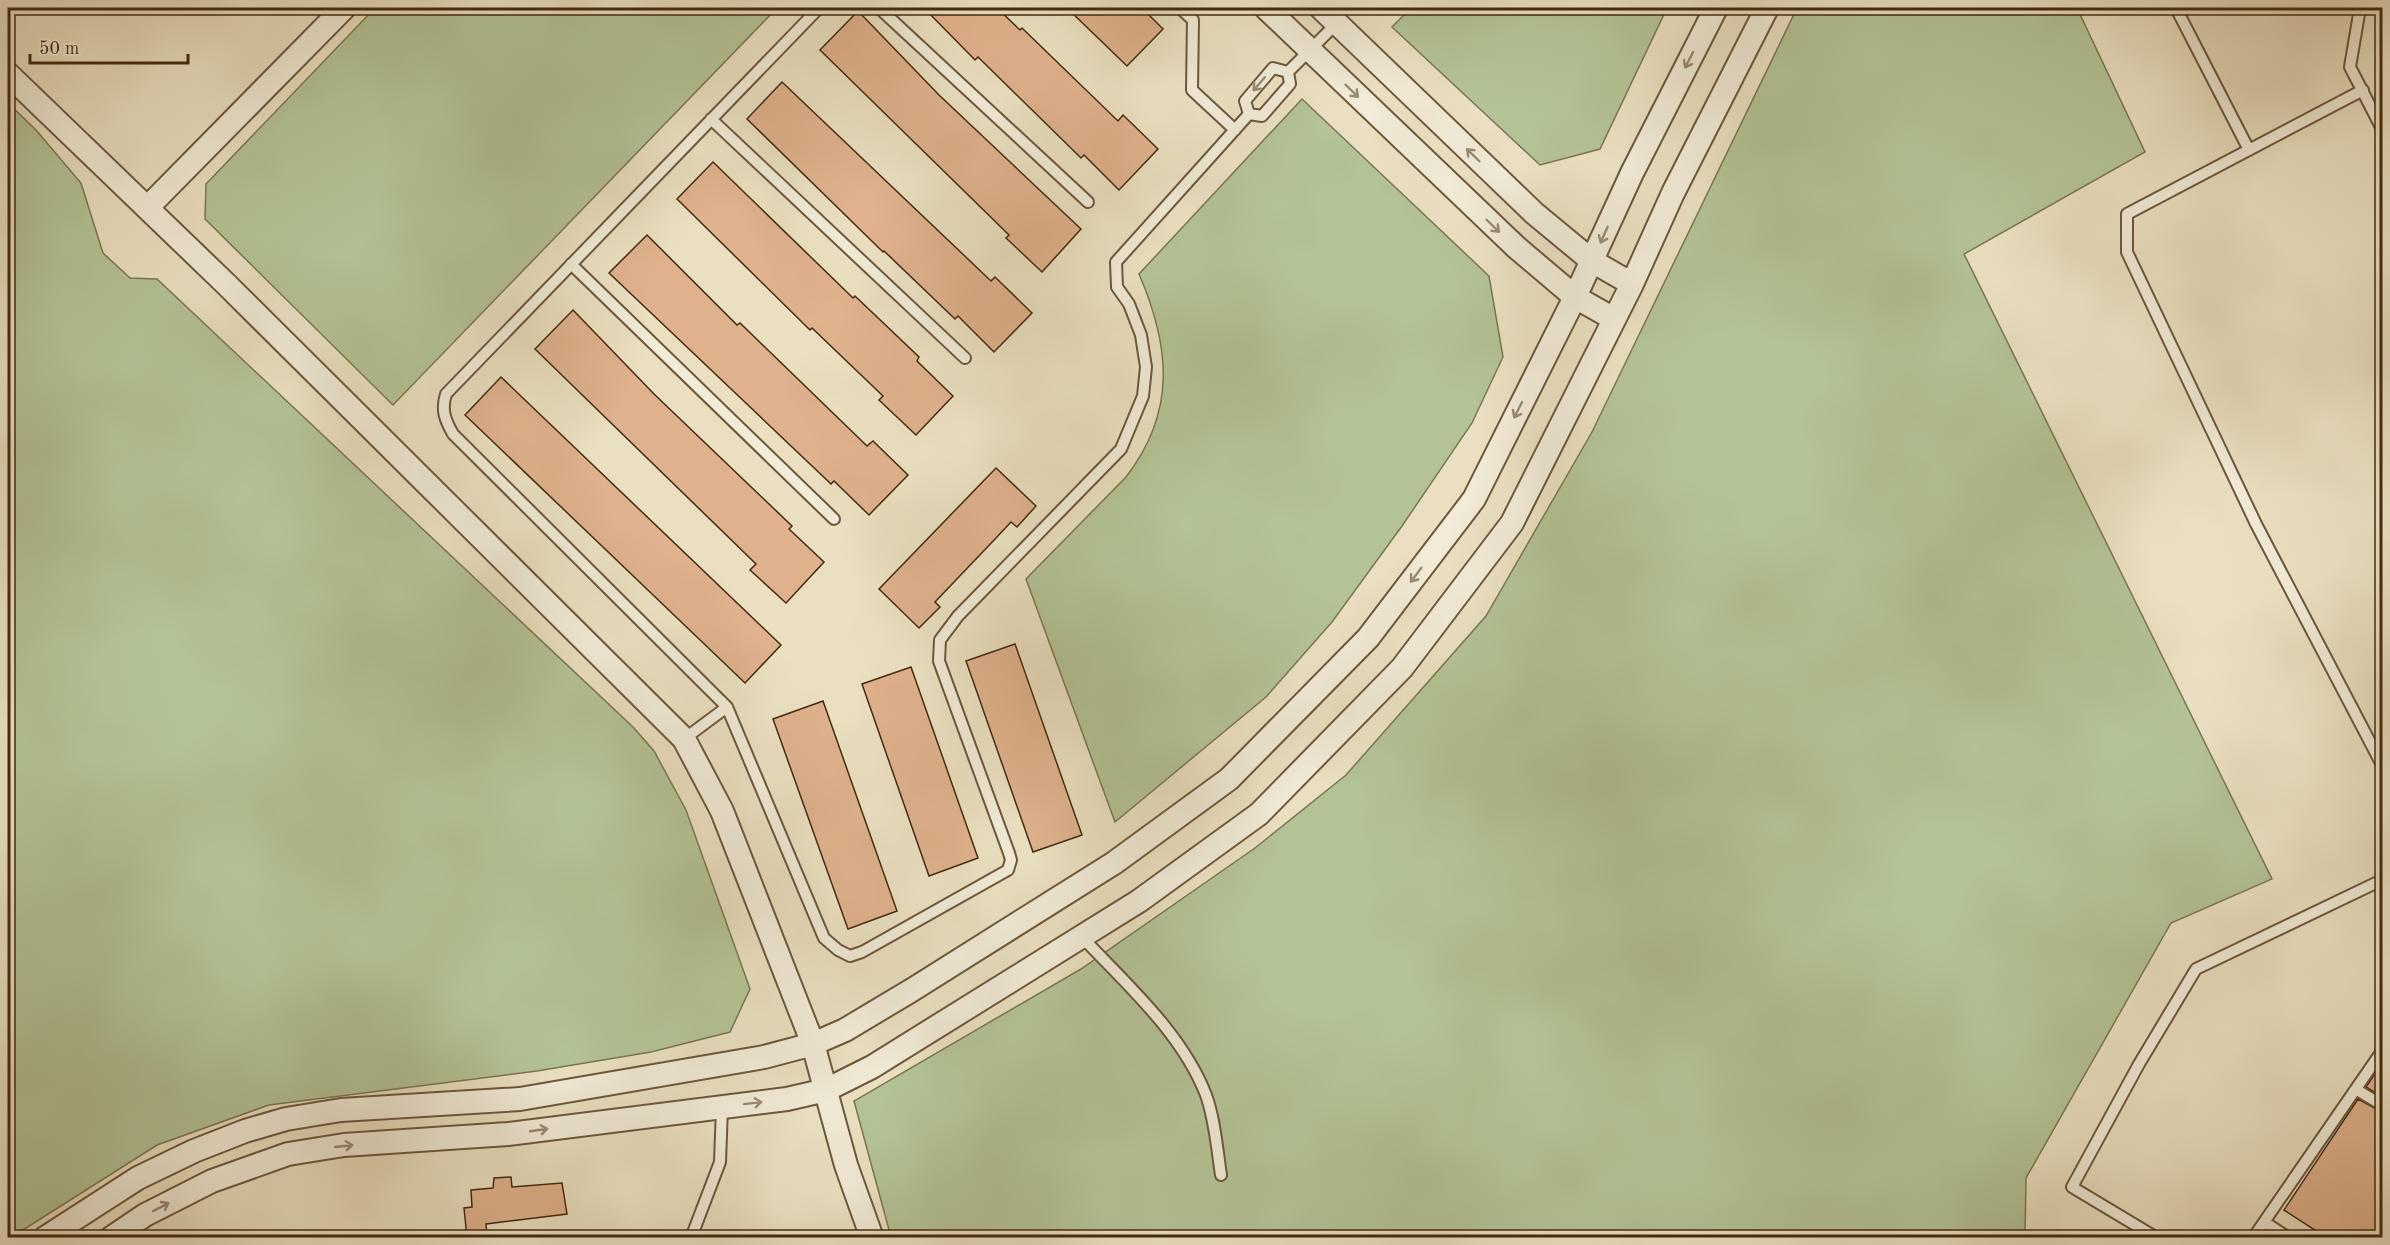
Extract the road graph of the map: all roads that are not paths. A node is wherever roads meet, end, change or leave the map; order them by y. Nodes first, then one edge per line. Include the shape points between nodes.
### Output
1 (344, 8) edge
2 (819, 8) edge
3 (879, 8) edge
4 (1180, 8) edge
5 (1266, 8) edge
6 (1320, 8) edge
7 (1716, 8) edge
8 (1767, 8) edge
9 (2176, 8) edge
10 (2360, 8) edge
11 (1337, 23) junction
12 (1310, 51) junction
13 (1288, 72) junction
14 (8, 74) edge
15 (2363, 90) junction
16 (1250, 114) junction
17 (711, 119) junction
18 (2382, 129) edge
19 (1235, 130) junction
20 (2249, 150) junction
21 (1088, 202) dead end
22 (147, 208) junction
23 (1592, 261) junction
24 (571, 264) junction
25 (1632, 284) junction
26 (1575, 297) junction
27 (1614, 319) junction
28 (965, 358) dead end
29 (834, 519) dead end
30 (727, 707) junction
31 (684, 739) junction
32 (2382, 765) edge
33 (2382, 880) edge
34 (1083, 937) junction
35 (813, 1044) junction
36 (2382, 1051) edge
37 (826, 1090) junction
38 (2357, 1090) junction
39 (2382, 1104) edge
40 (722, 1106) junction
41 (1221, 1175) dead end
42 (2264, 1222) junction
43 (45, 1238) edge
44 (111, 1238) edge
45 (691, 1238) edge
46 (872, 1238) edge
47 (2157, 1238) edge
48 (2253, 1238) edge
49 (2289, 1238) edge

1 - 22 street
2 - 17 lane
3 - 21 lane
4 - 19 lane via 1193,20 1192,90
5 - 12 street
6 - 11 street
7 -> 23 street
8 - 25 street
9 - 20 lane
10 - 15 lane via 2350,66
11 - 12 lane
23 -> 11 street via 1534,213
12 - 13 lane
12 -> 26 street via 1516,247
13 - 16 lane via 1290,84 1262,116
13 -> 16 lane via 1272,68 1245,101
14 - 22 street
15 - 18 lane
15 - 20 lane
16 - 19 lane
17 - 24 lane
17 - 28 lane
19 - 30 lane via 1116,262 1117,287 1141,334 1146,367 1143,396 1121,449 958,616 940,640 939,661 1010,853 1008,870 862,952 850,956 838,950 824,938
20 - 32 lane via 2127,214 2127,252 2256,524
22 - 31 street
23 - 25 street
23 - 26 street
24 - 29 lane
24 - 30 lane via 446,394 445,418 453,434
25 - 27 street
26 - 27 street
26 -> 35 street via 1474,499 1368,638 1229,779 1114,863 912,990 845,1030
27 - 34 street via 1512,523 1402,668 1259,814
30 - 31 lane
31 - 35 street via 722,811
33 - 47 lane via 2196,969 2072,1187
34 - 37 street via 872,1067
34 - 41 lane via 1160,1020 1188,1058 1207,1097
35 - 37 street
35 - 43 street via 764,1057 520,1099 341,1110 286,1119 224,1139 138,1178
36 - 38 lane
40 -> 37 street
37 - 46 street via 846,1166
38 - 39 lane
38 - 42 lane
44 -> 40 street via 145,1215 212,1181 288,1154 508,1134
40 - 45 lane via 720,1162
42 - 48 lane
42 - 49 lane

